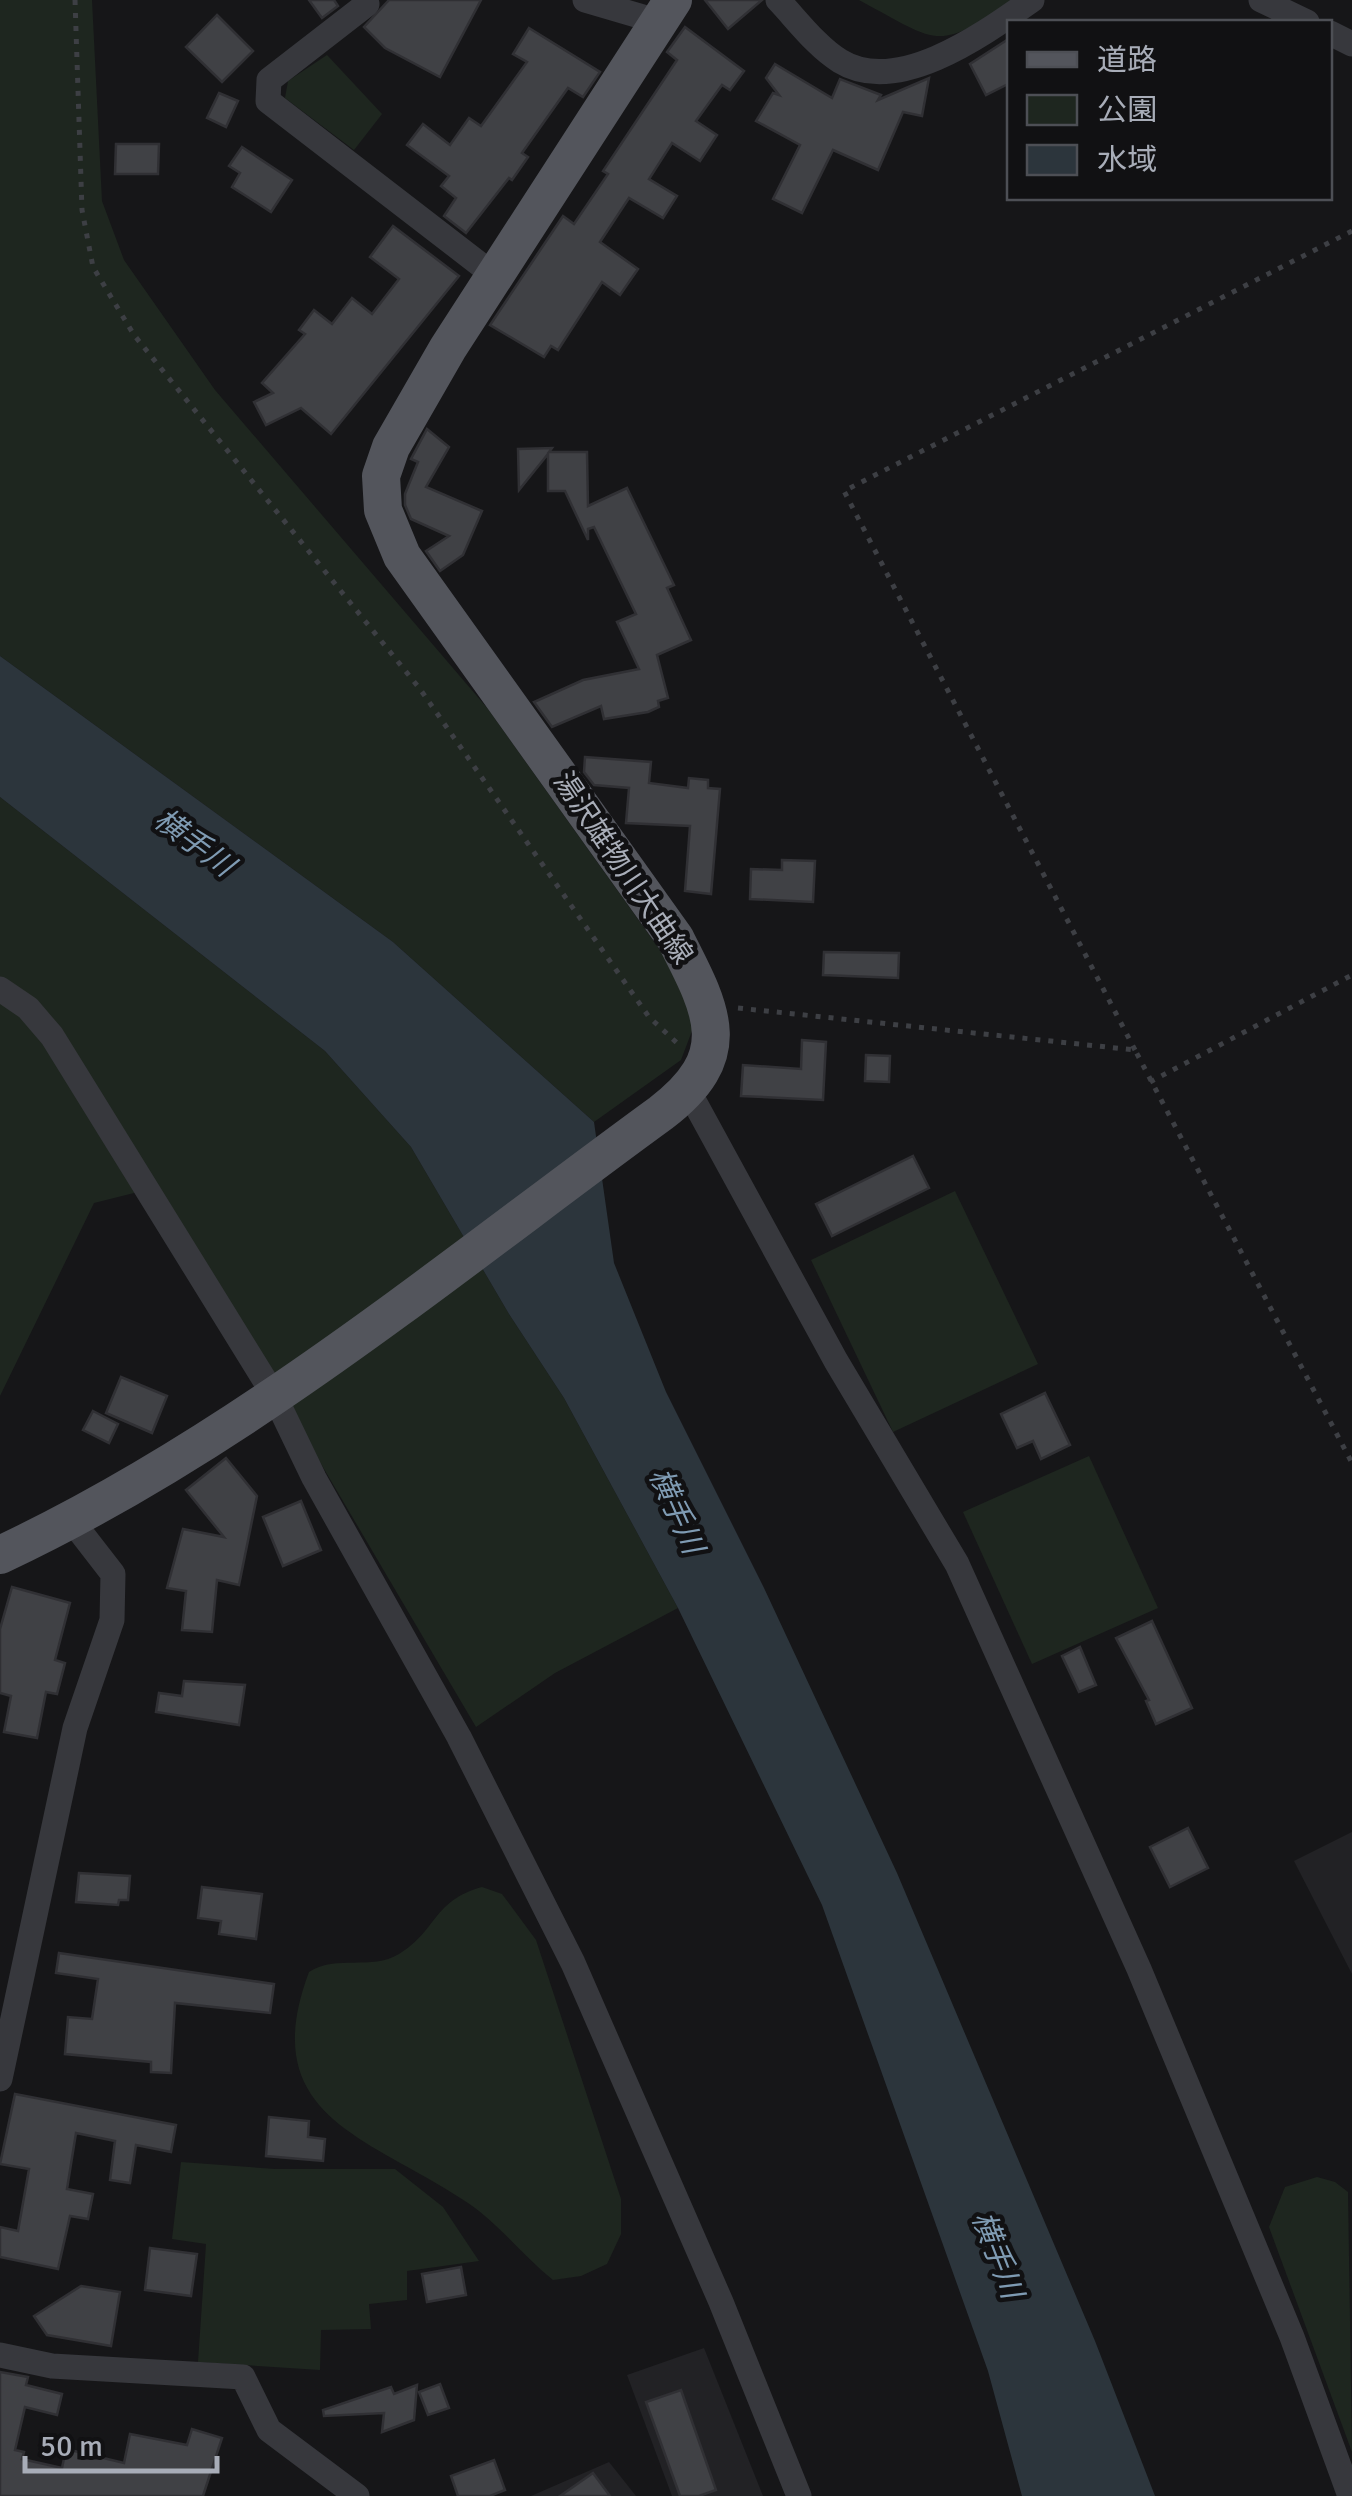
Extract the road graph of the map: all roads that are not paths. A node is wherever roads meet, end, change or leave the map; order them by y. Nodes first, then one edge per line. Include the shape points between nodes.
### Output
1 (584, 0) edge
2 (778, 0) edge
3 (1032, 0) edge
4 (1261, 0) edge
5 (367, 4) dead end
6 (667, 11) edge
7 (1303, 20) edge
8 (495, 276) junction
9 (0, 989) edge
10 (685, 1091) junction
11 (277, 1393) junction
12 (72, 1522) junction
13 (0, 1555) edge
14 (0, 2079) edge
15 (0, 2355) edge
16 (356, 2496) edge
17 (799, 2496) edge
18 (1350, 2496) edge

1 - 6 street
2 - 3 street via 838,60 878,73 972,42
4 - 7 street
5 - 8 street via 270,80 268,101
6 - 8 main road, 湯沢雄物川大曲線
8 - 10 main road, 湯沢雄物川大曲線 via 390,447 380,476 383,510 402,556 665,924 710,1005 712,1040
9 - 11 street via 52,1036
10 - 11 main road
10 - 18 street via 958,1564 1139,1969 1292,2337
11 - 12 main road
11 - 17 street via 314,1478 459,1737 573,1963
12 - 13 main road
12 - 14 street via 113,1574 112,1620 75,1728
15 - 16 street via 52,2366 243,2377 270,2430

